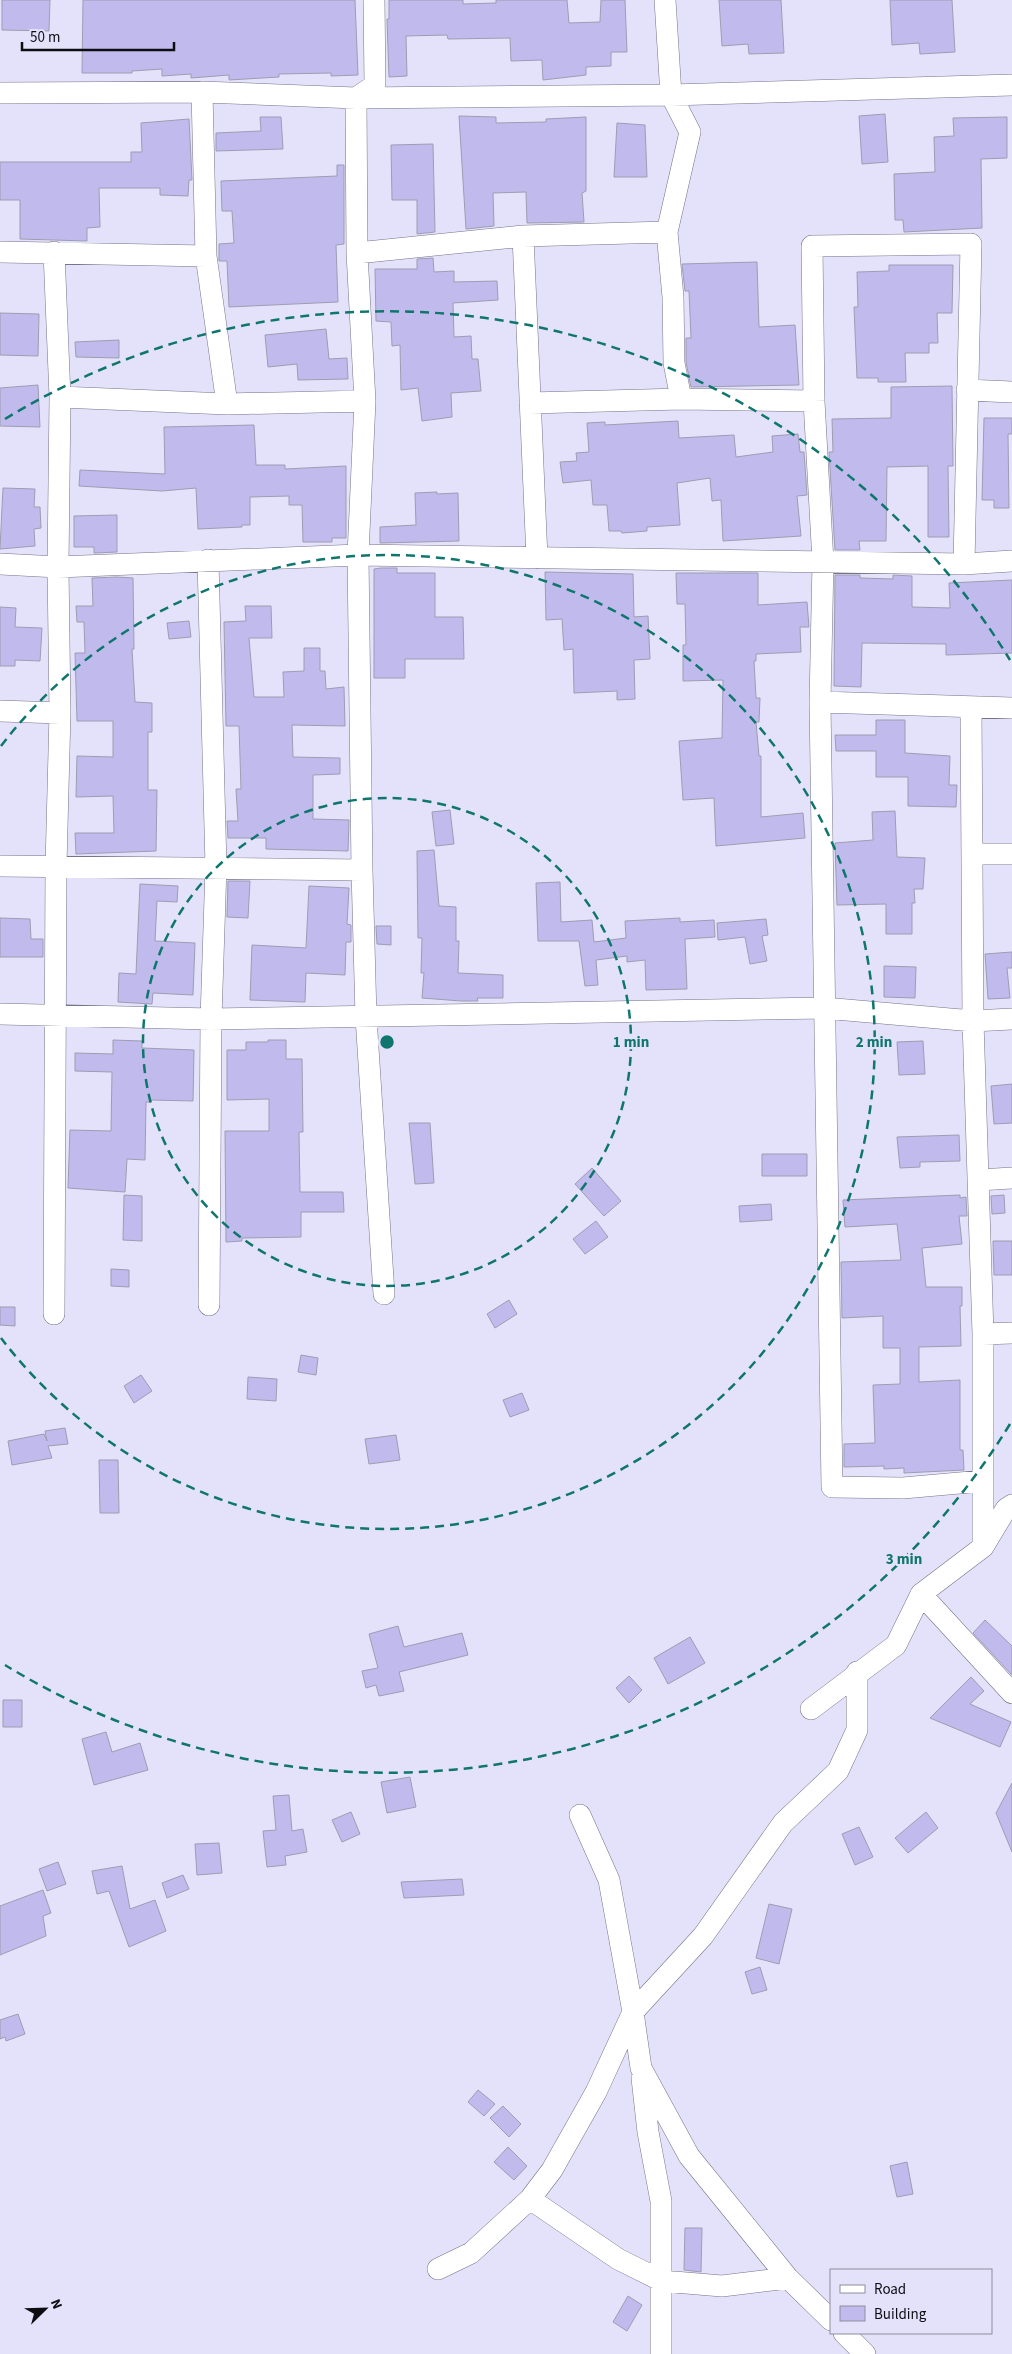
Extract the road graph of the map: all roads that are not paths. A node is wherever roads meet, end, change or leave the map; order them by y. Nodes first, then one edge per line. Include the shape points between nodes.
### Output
1 (374, 0) edge
2 (665, 0) edge
3 (1012, 85) edge
4 (202, 92) junction
5 (0, 94) edge
6 (671, 96) junction
7 (356, 98) junction
8 (667, 232) junction
9 (523, 236) junction
10 (0, 252) edge
11 (54, 252) junction
12 (358, 253) junction
13 (206, 256) junction
14 (967, 390) junction
15 (1012, 392) edge
16 (60, 397) junction
17 (681, 399) junction
18 (365, 401) junction
19 (814, 402) junction
20 (530, 403) junction
21 (226, 404) junction
22 (358, 556) junction
23 (537, 558) junction
24 (208, 560) junction
25 (1012, 561) edge
26 (823, 562) junction
27 (0, 564) edge
28 (964, 564) junction
29 (58, 567) junction
30 (820, 702) junction
31 (971, 707) junction
32 (1012, 708) edge
33 (0, 711) edge
34 (60, 713) junction
35 (974, 854) junction
36 (1012, 854) edge
37 (0, 866) edge
38 (56, 866) junction
39 (216, 867) junction
40 (362, 870) junction
41 (824, 1008) junction
42 (0, 1014) edge
43 (55, 1014) junction
44 (366, 1017) junction
45 (211, 1019) junction
46 (1012, 1019) edge
47 (973, 1020) junction
48 (1012, 1178) edge
49 (979, 1180) junction
50 (384, 1294) dead end
51 (209, 1305) dead end
52 (54, 1314) dead end
53 (1012, 1333) edge
54 (983, 1334) junction
55 (982, 1481) junction
56 (1012, 1505) edge
57 (982, 1547) junction
58 (921, 1594) junction
59 (857, 1672) junction
60 (1012, 1693) edge
61 (811, 1708) dead end
62 (580, 1815) dead end
63 (633, 2012) junction
64 (641, 2068) junction
65 (530, 2199) junction
66 (438, 2269) dead end
67 (788, 2278) junction
68 (662, 2281) junction
69 (830, 2319) edge
70 (845, 2334) edge
71 (661, 2354) edge
72 (865, 2354) edge

1 - 7 street via 375,85
2 - 6 street
3 - 6 street
4 - 5 street
4 - 7 street
4 - 13 street
6 - 7 street
6 - 8 street via 690,132
7 - 12 street
8 - 9 street
8 - 17 street via 673,297 674,363
9 - 12 street
9 - 20 street
10 - 11 street
11 - 13 street
11 - 16 street
12 - 18 street
13 - 21 street
14 - 15 street
14 - 19 street via 971,244 812,246
14 - 28 street
16 - 21 street
16 - 29 street
17 - 19 street
17 - 20 street
18 - 21 street
18 - 22 street
19 - 26 street
20 - 23 street
22 - 23 street
22 - 24 street
22 - 40 street
23 - 26 street
24 - 29 street
24 - 39 street
25 - 28 street
26 - 28 street
26 - 30 street
27 - 29 street
29 - 34 street
30 - 31 street
30 - 41 street
31 - 32 street
31 - 35 street
33 - 34 street
34 - 38 street
35 - 36 street
35 - 47 street
37 - 38 street
38 - 39 street
38 - 43 street
39 - 40 street
39 - 45 street
40 - 44 street
41 - 44 street
41 - 47 street
41 - 55 street via 832,1487 903,1488
42 - 43 street
43 - 45 street
43 - 52 street
44 - 45 street
44 - 50 street
45 - 51 street
46 - 47 street
47 - 49 street
48 - 49 street
49 - 54 street
53 - 54 street
54 - 55 street
55 - 57 street
56 - 57 street via 1006,1509
57 - 58 street
58 - 59 street via 896,1645
58 - 60 street
59 - 61 street
59 - 63 street via 857,1730 838,1771 783,1823 703,1936
62 - 63 street via 608,1880
63 - 64 street
63 - 65 street via 596,2092 552,2170
64 - 67 street via 689,2156
64 - 68 street via 648,2132 661,2201
65 - 66 street via 471,2253
65 - 68 street via 618,2259
67 - 68 street via 722,2286
67 - 69 street
68 - 71 street
70 - 72 street

